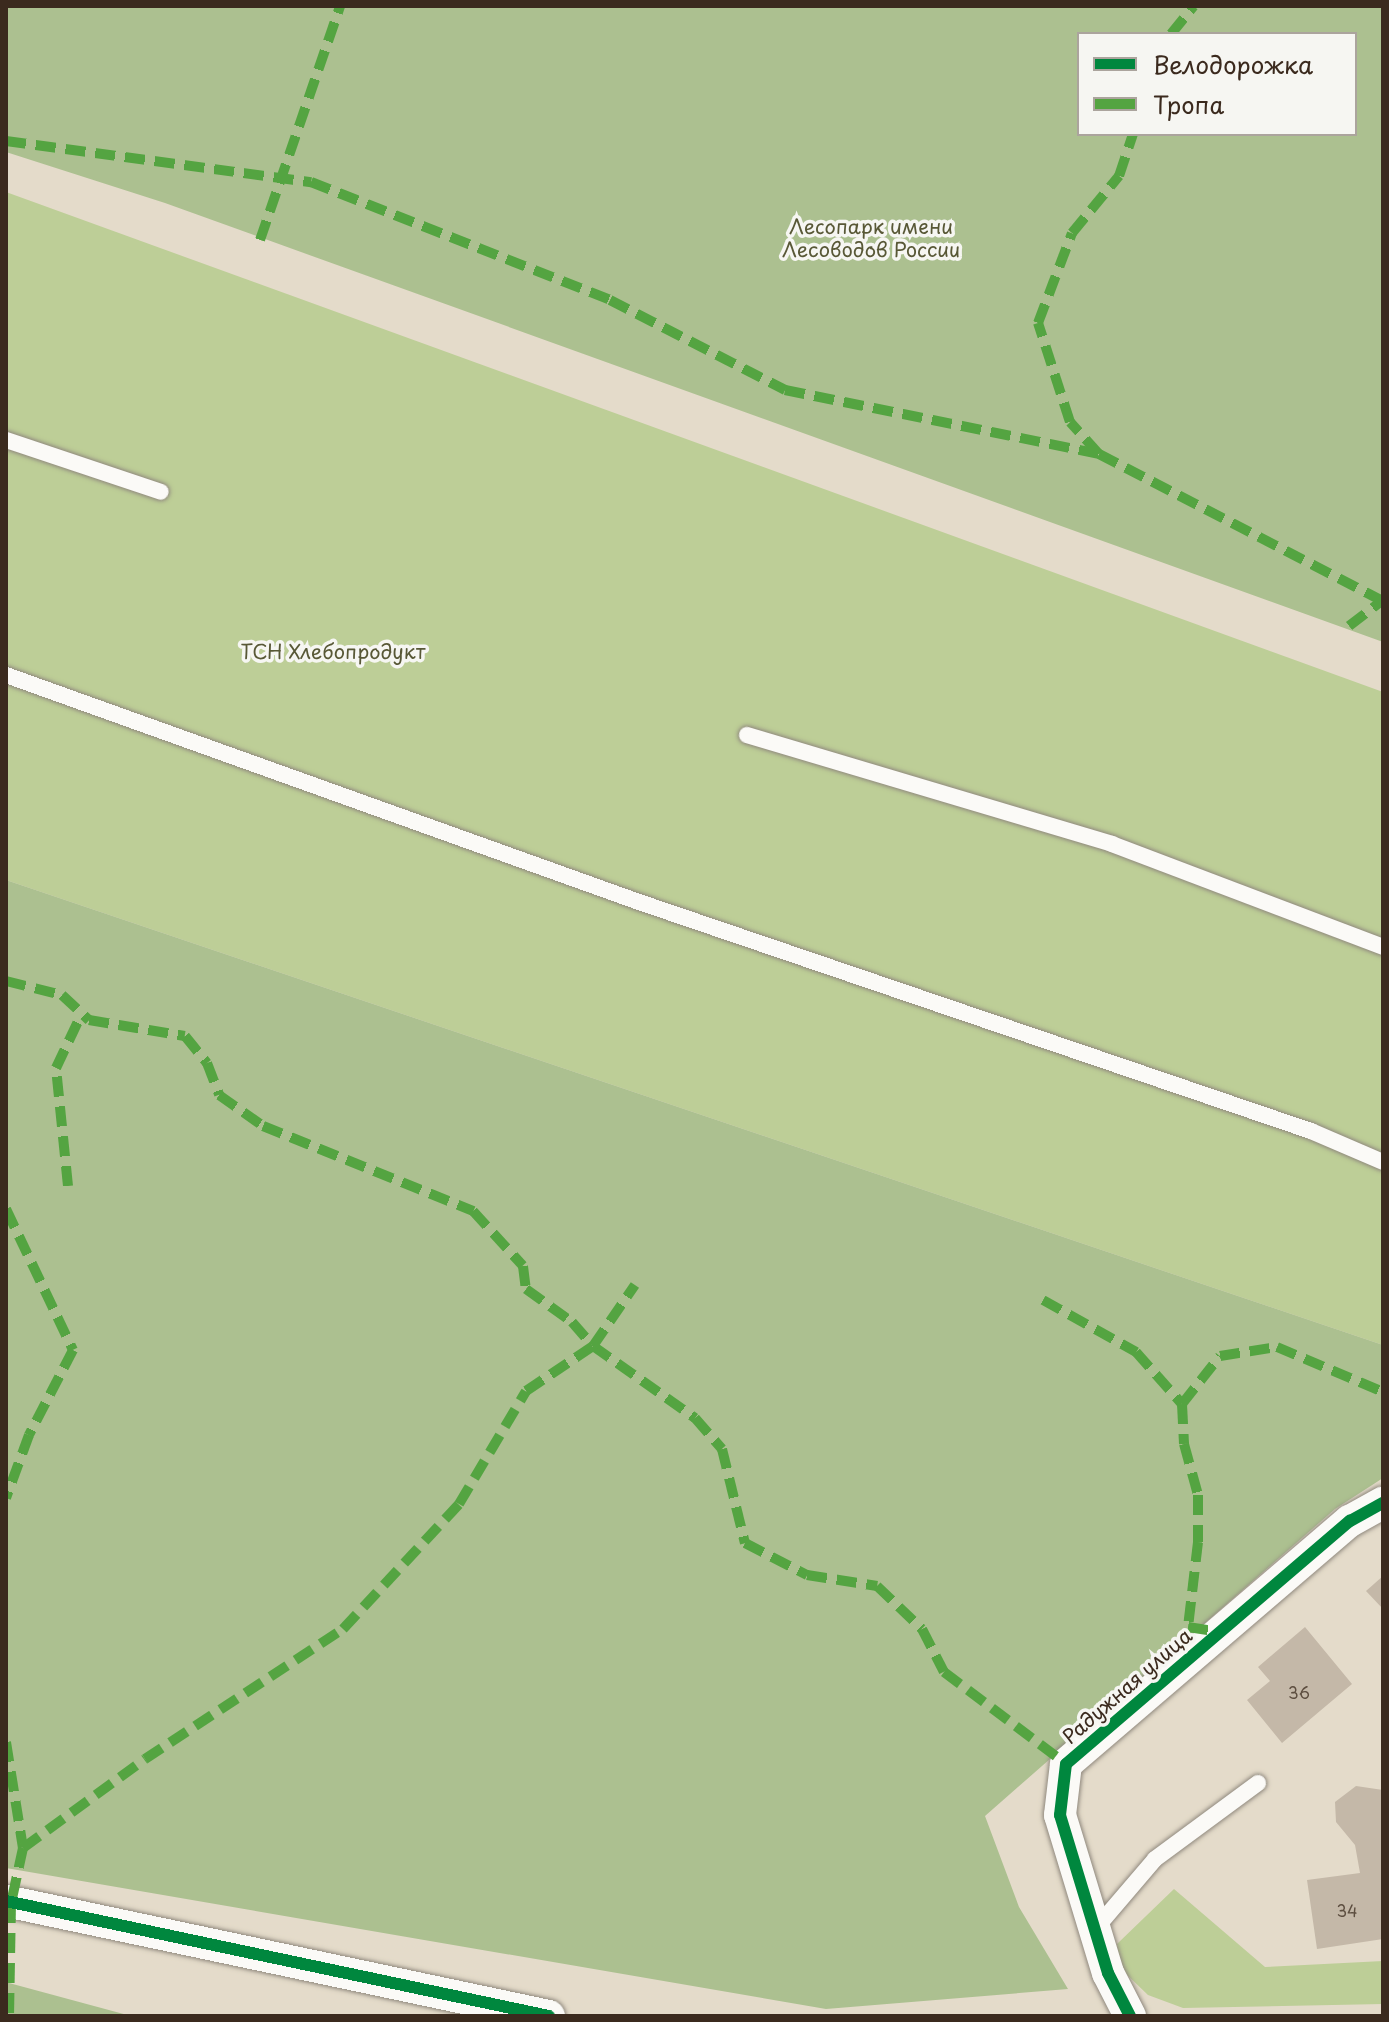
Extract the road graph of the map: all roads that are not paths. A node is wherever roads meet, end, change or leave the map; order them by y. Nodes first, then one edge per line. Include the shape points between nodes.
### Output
1 (6, 440) edge
2 (161, 492) dead end
3 (6, 675) edge
4 (747, 735) dead end
5 (1383, 947) edge
6 (1383, 1162) edge
7 (1383, 1503) edge
8 (1258, 1783) dead end
9 (6, 1901) edge
10 (1097, 1927) junction
11 (549, 2016) edge
12 (1130, 2016) edge

1 - 2 lane
3 - 6 lane via 639,902 1311,1131
4 - 5 lane via 1112,844
7 - 10 street, Радужная улица via 1350,1521 1066,1764 1060,1815
8 - 10 lane via 1155,1859
9 - 11 street
10 - 12 street, Радужная улица via 1108,1973

